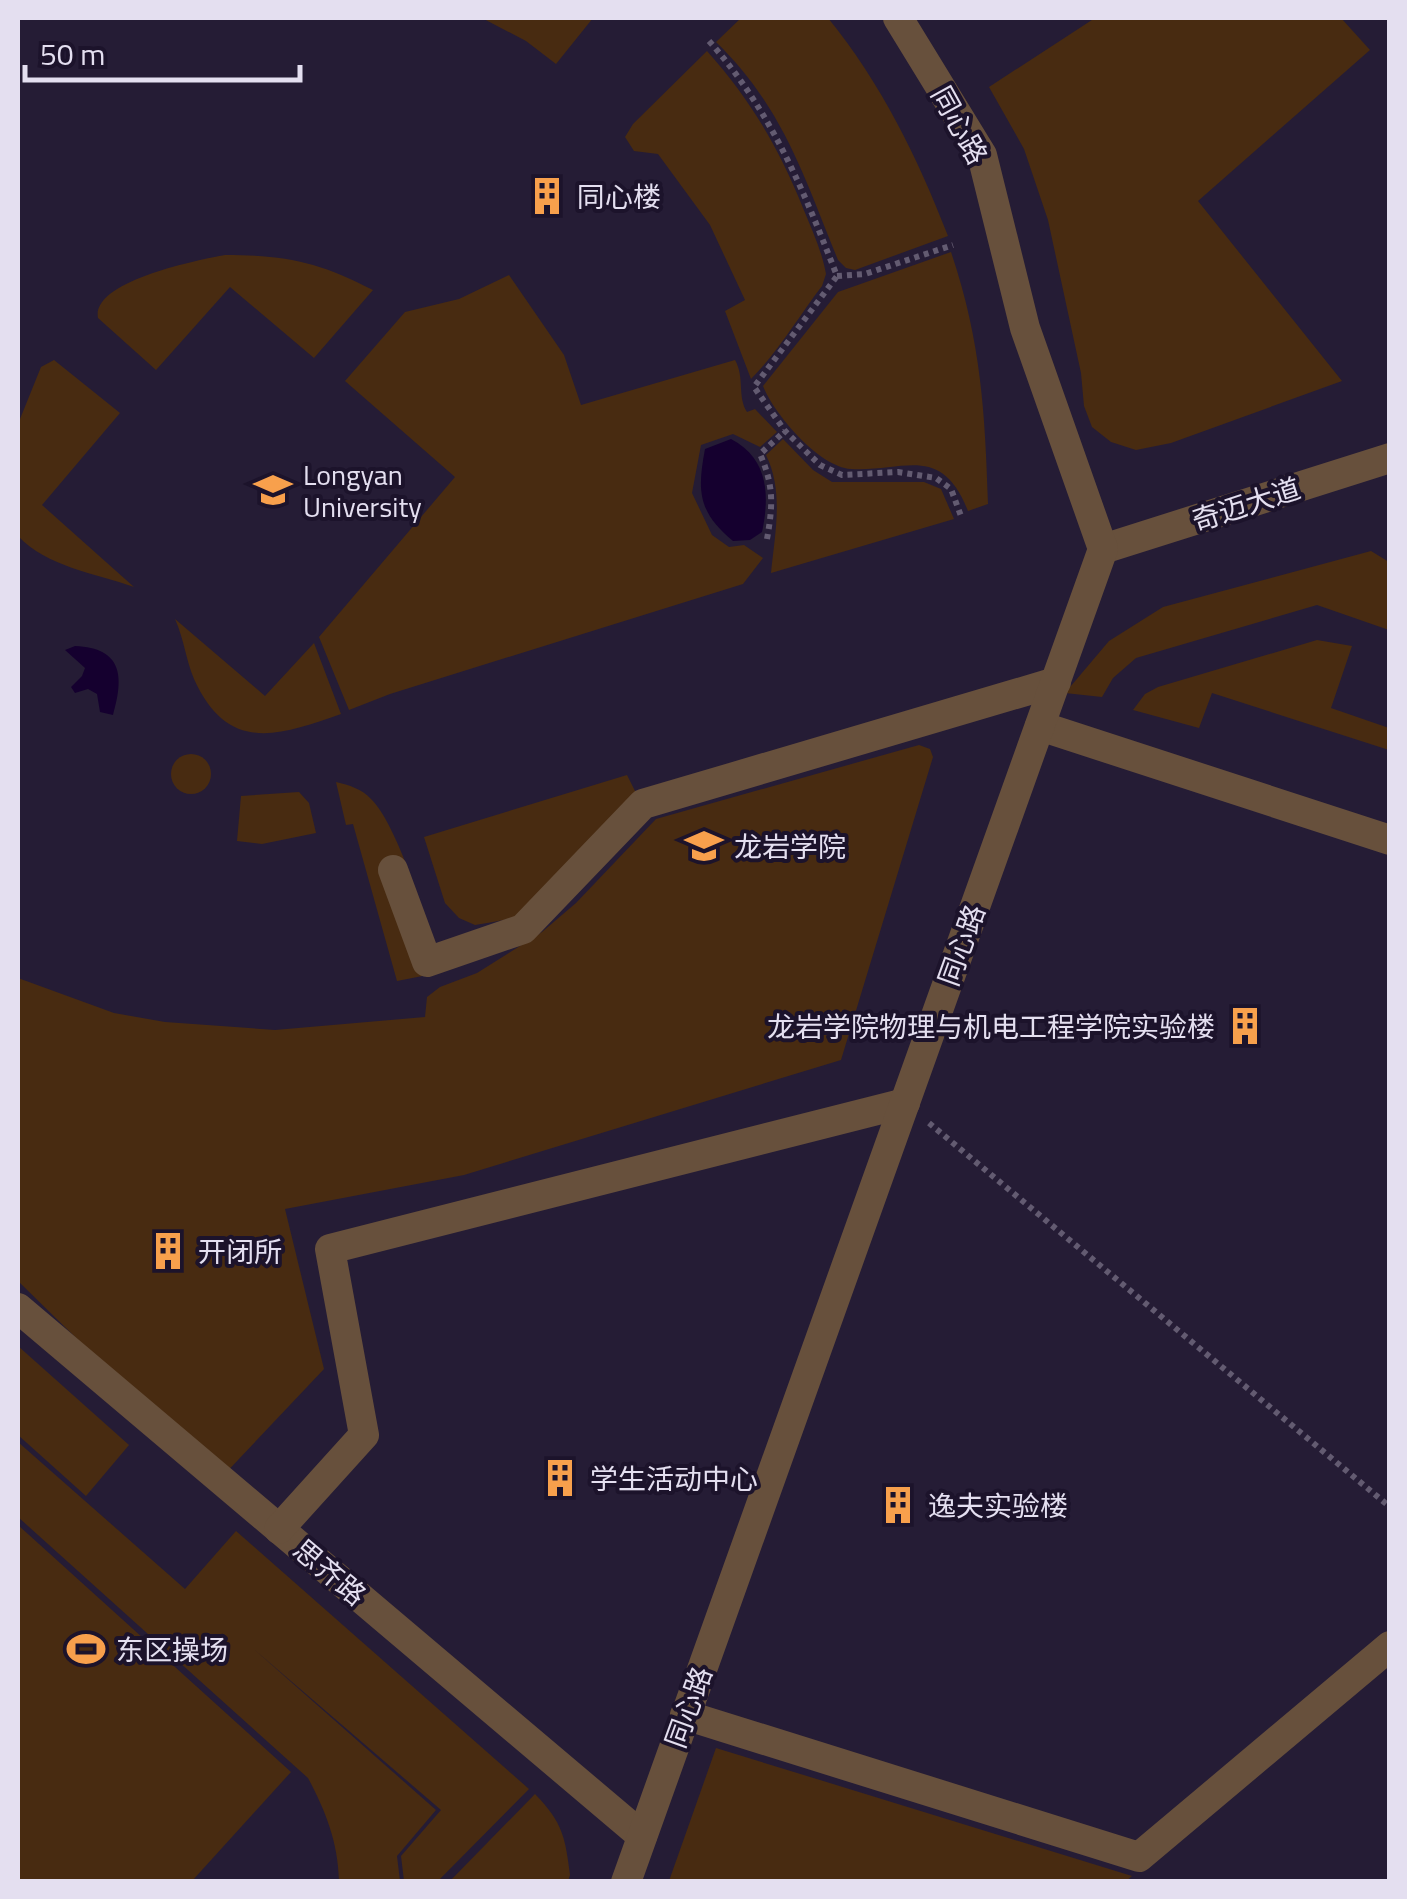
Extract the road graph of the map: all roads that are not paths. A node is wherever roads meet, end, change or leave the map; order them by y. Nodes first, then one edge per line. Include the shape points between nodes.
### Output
1 (898, 18) edge
2 (1390, 458) edge
3 (1103, 549) junction
4 (1056, 682) junction
5 (1040, 726) junction
6 (1390, 840) edge
7 (393, 870) dead end
8 (905, 1103) junction
9 (18, 1308) edge
10 (279, 1528) junction
11 (1390, 1646) edge
12 (685, 1715) junction
13 (642, 1836) junction
14 (626, 1882) edge

1 - 3 street, 同心路 via 982,155 1024,328
2 - 3 street, 奇迈大道
3 - 4 street, 同心路
4 - 5 street, 同心路
4 - 7 street via 643,804 523,929 428,962
5 - 6 street
5 - 8 street, 同心路
8 - 10 street via 330,1249 364,1435
8 - 12 street, 同心路
9 - 10 street, 思齐路
10 - 13 street, 思齐路
11 - 12 street via 1139,1856
12 - 13 street, 同心路
13 - 14 street, 同心路

